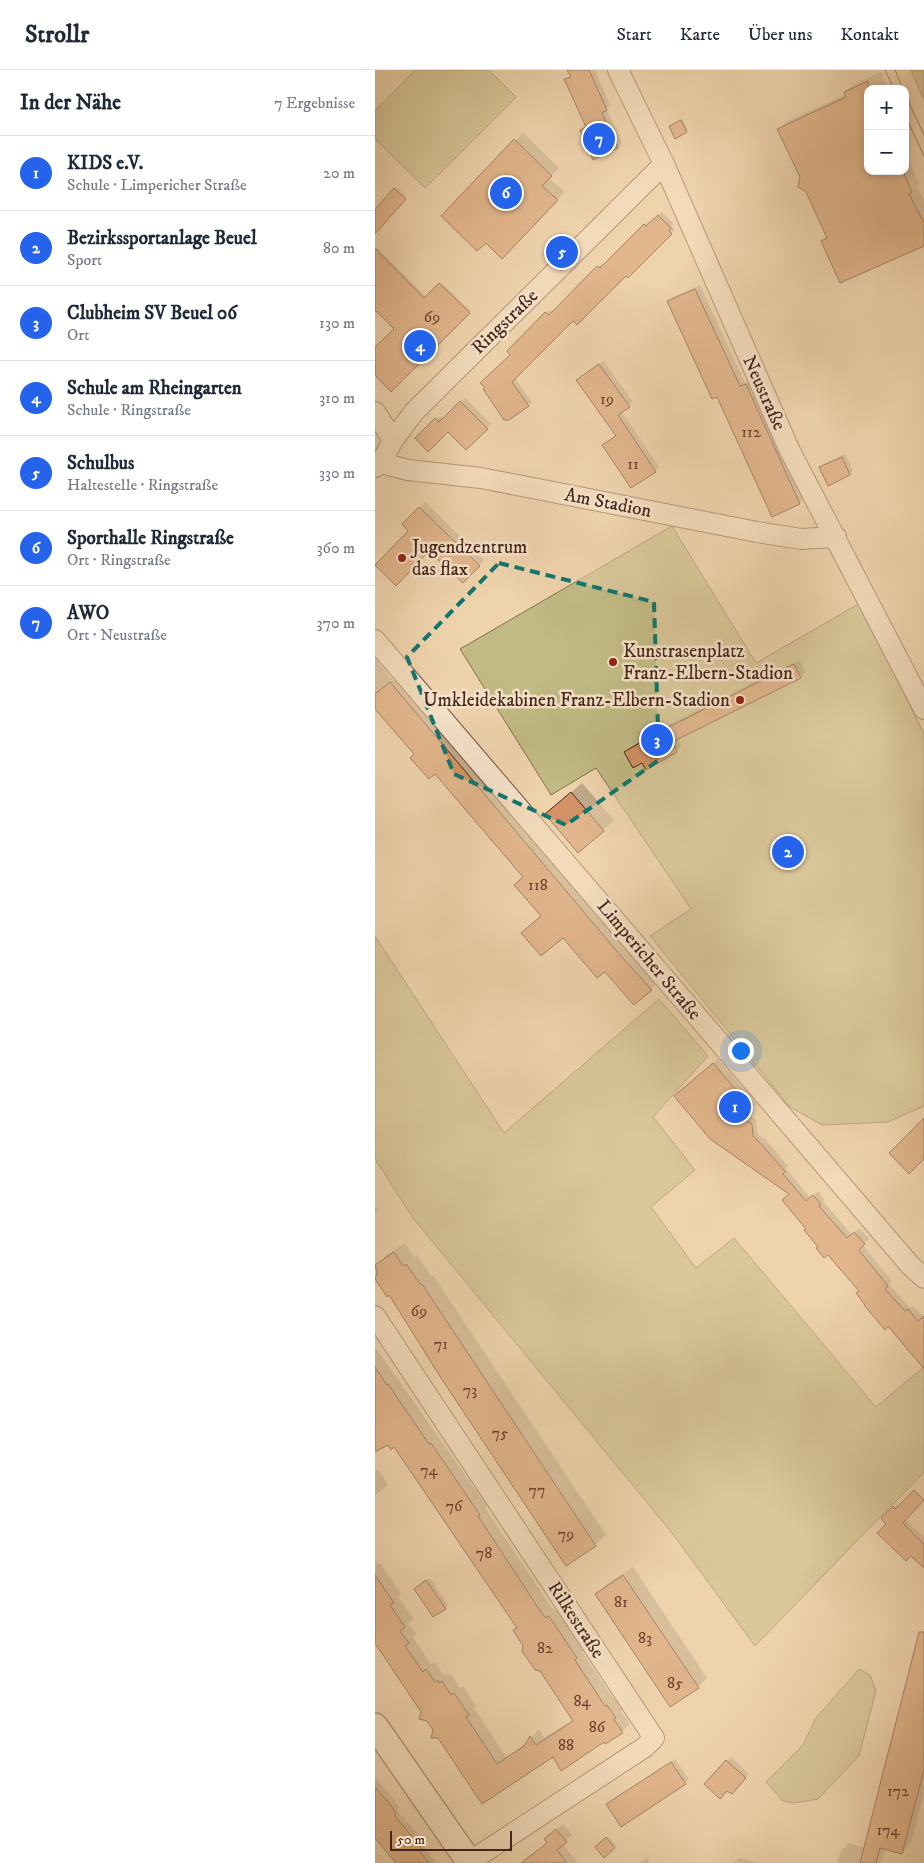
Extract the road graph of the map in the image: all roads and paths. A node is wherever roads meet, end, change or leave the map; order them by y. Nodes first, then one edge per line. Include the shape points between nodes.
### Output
1 (618, 70) edge
2 (664, 164) junction
3 (375, 412) edge
4 (393, 440) junction
5 (377, 467) edge
6 (835, 537) junction
7 (375, 640) edge
8 (924, 709) edge
9 (924, 1278) edge
10 (375, 1316) edge
11 (375, 1726) edge
12 (470, 1863) edge

1 - 2 street, Neustraße
2 - 4 street, Ringstraße via 414,412
2 - 6 street, Neustraße via 789,449
3 - 4 street
4 - 5 street, Ringstraße
5 - 6 street, Am Stadion via 481,478 792,538
6 - 8 street, Neustraße
7 - 9 street, Limpericher Straße
10 - 12 street, Rilkestraße via 654,1738
11 - 12 street

